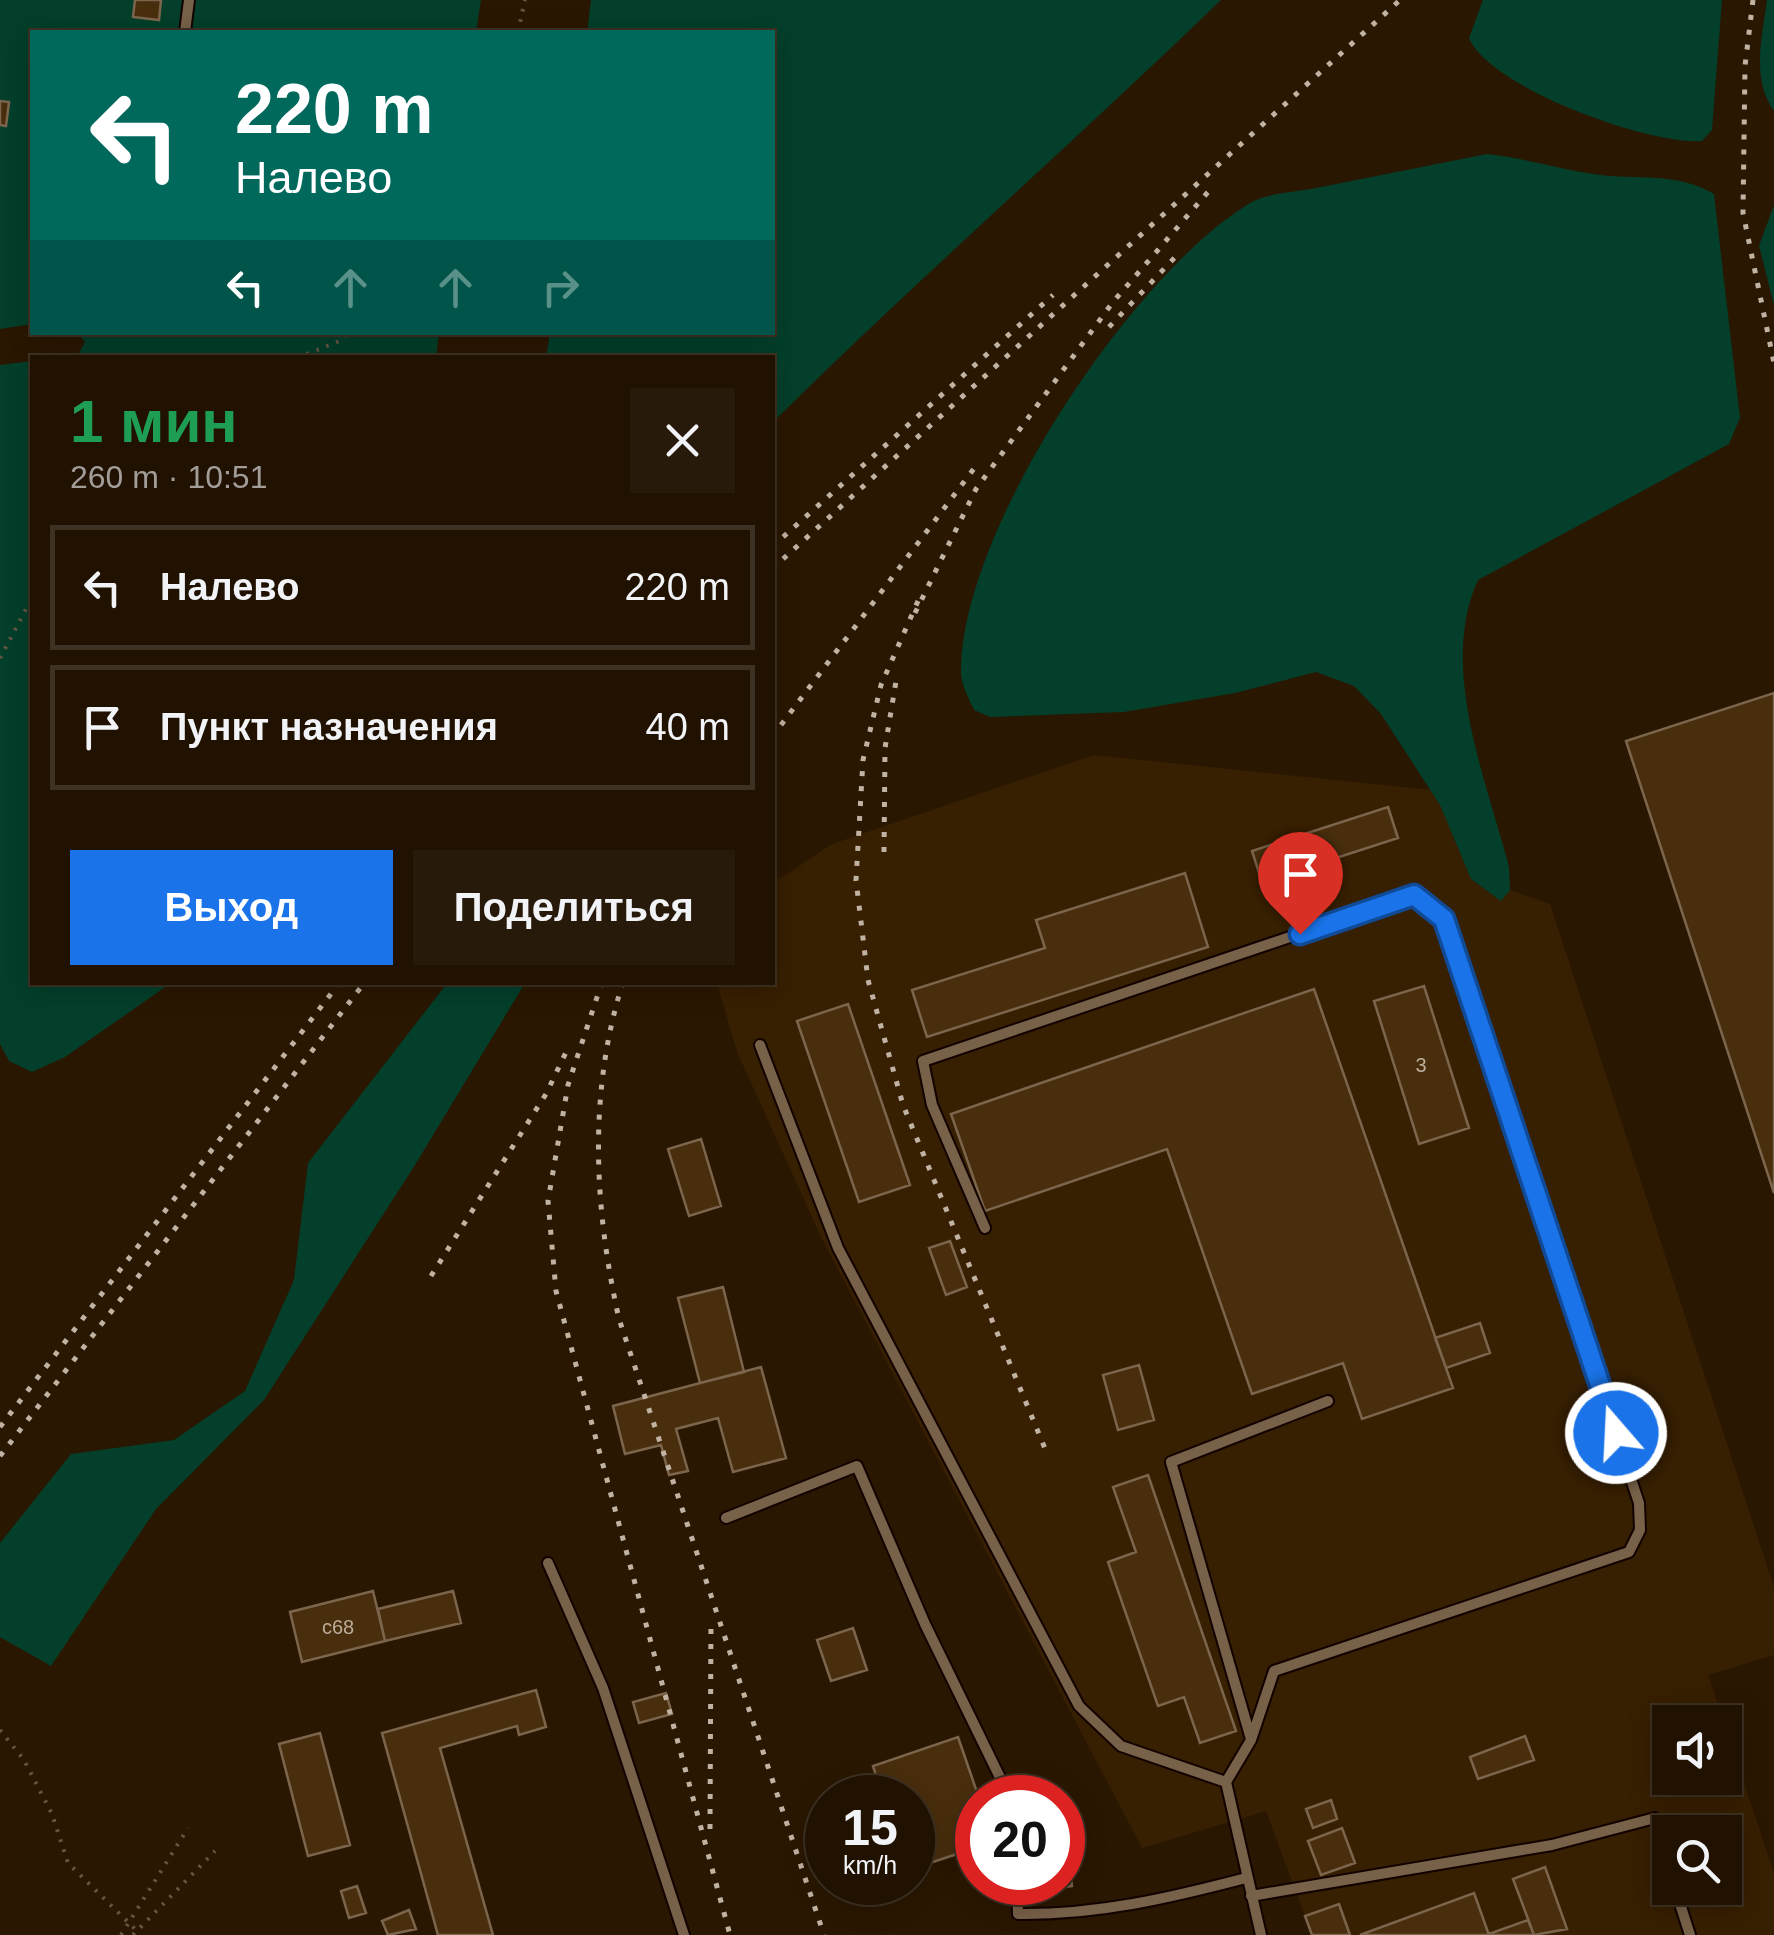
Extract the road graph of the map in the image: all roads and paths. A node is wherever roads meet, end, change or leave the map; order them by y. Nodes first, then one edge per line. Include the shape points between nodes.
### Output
1 (189, 0) edge
2 (525, 0) edge
3 (186, 30) edge
4 (518, 30) edge
5 (346, 335) edge
6 (304, 355) edge
7 (30, 602) edge
8 (0, 658) edge
9 (760, 1045) dead end
10 (985, 1228) dead end
11 (1328, 1401) dead end
12 (726, 1518) dead end
13 (548, 1564) dead end
14 (0, 1730) edge
15 (1251, 1740) junction
16 (999, 1775) edge
17 (1226, 1782) junction
18 (1652, 1819) edge
19 (188, 1828) dead end
20 (215, 1851) dead end
21 (1246, 1878) junction
22 (1251, 1896) junction
23 (1018, 1905) edge
24 (1680, 1905) edge
25 (126, 1922) junction
26 (135, 1933) edge
27 (121, 1935) edge
28 (684, 1935) edge
29 (1261, 1935) edge
30 (1690, 1935) edge

1 - 3 lane
2 - 4 path
5 - 6 path
7 - 8 path
9 - 17 lane via 838,1248 1078,1706 1121,1746
10 - 15 lane via 932,1106 923,1061 1414,895 1444,919 1639,1504 1640,1530 1629,1552 1274,1671
11 - 15 lane via 1171,1462
12 - 16 lane via 856,1466
13 - 28 lane via 603,1688
14 - 25 path via 52,1814 68,1862
15 - 17 lane
17 - 21 lane
18 - 22 lane via 1552,1845
19 - 25 path
20 - 26 path
21 - 22 lane
21 - 23 lane via 1142,1906 1018,1914
22 - 29 lane
24 - 30 lane
25 - 26 path
25 - 27 path

